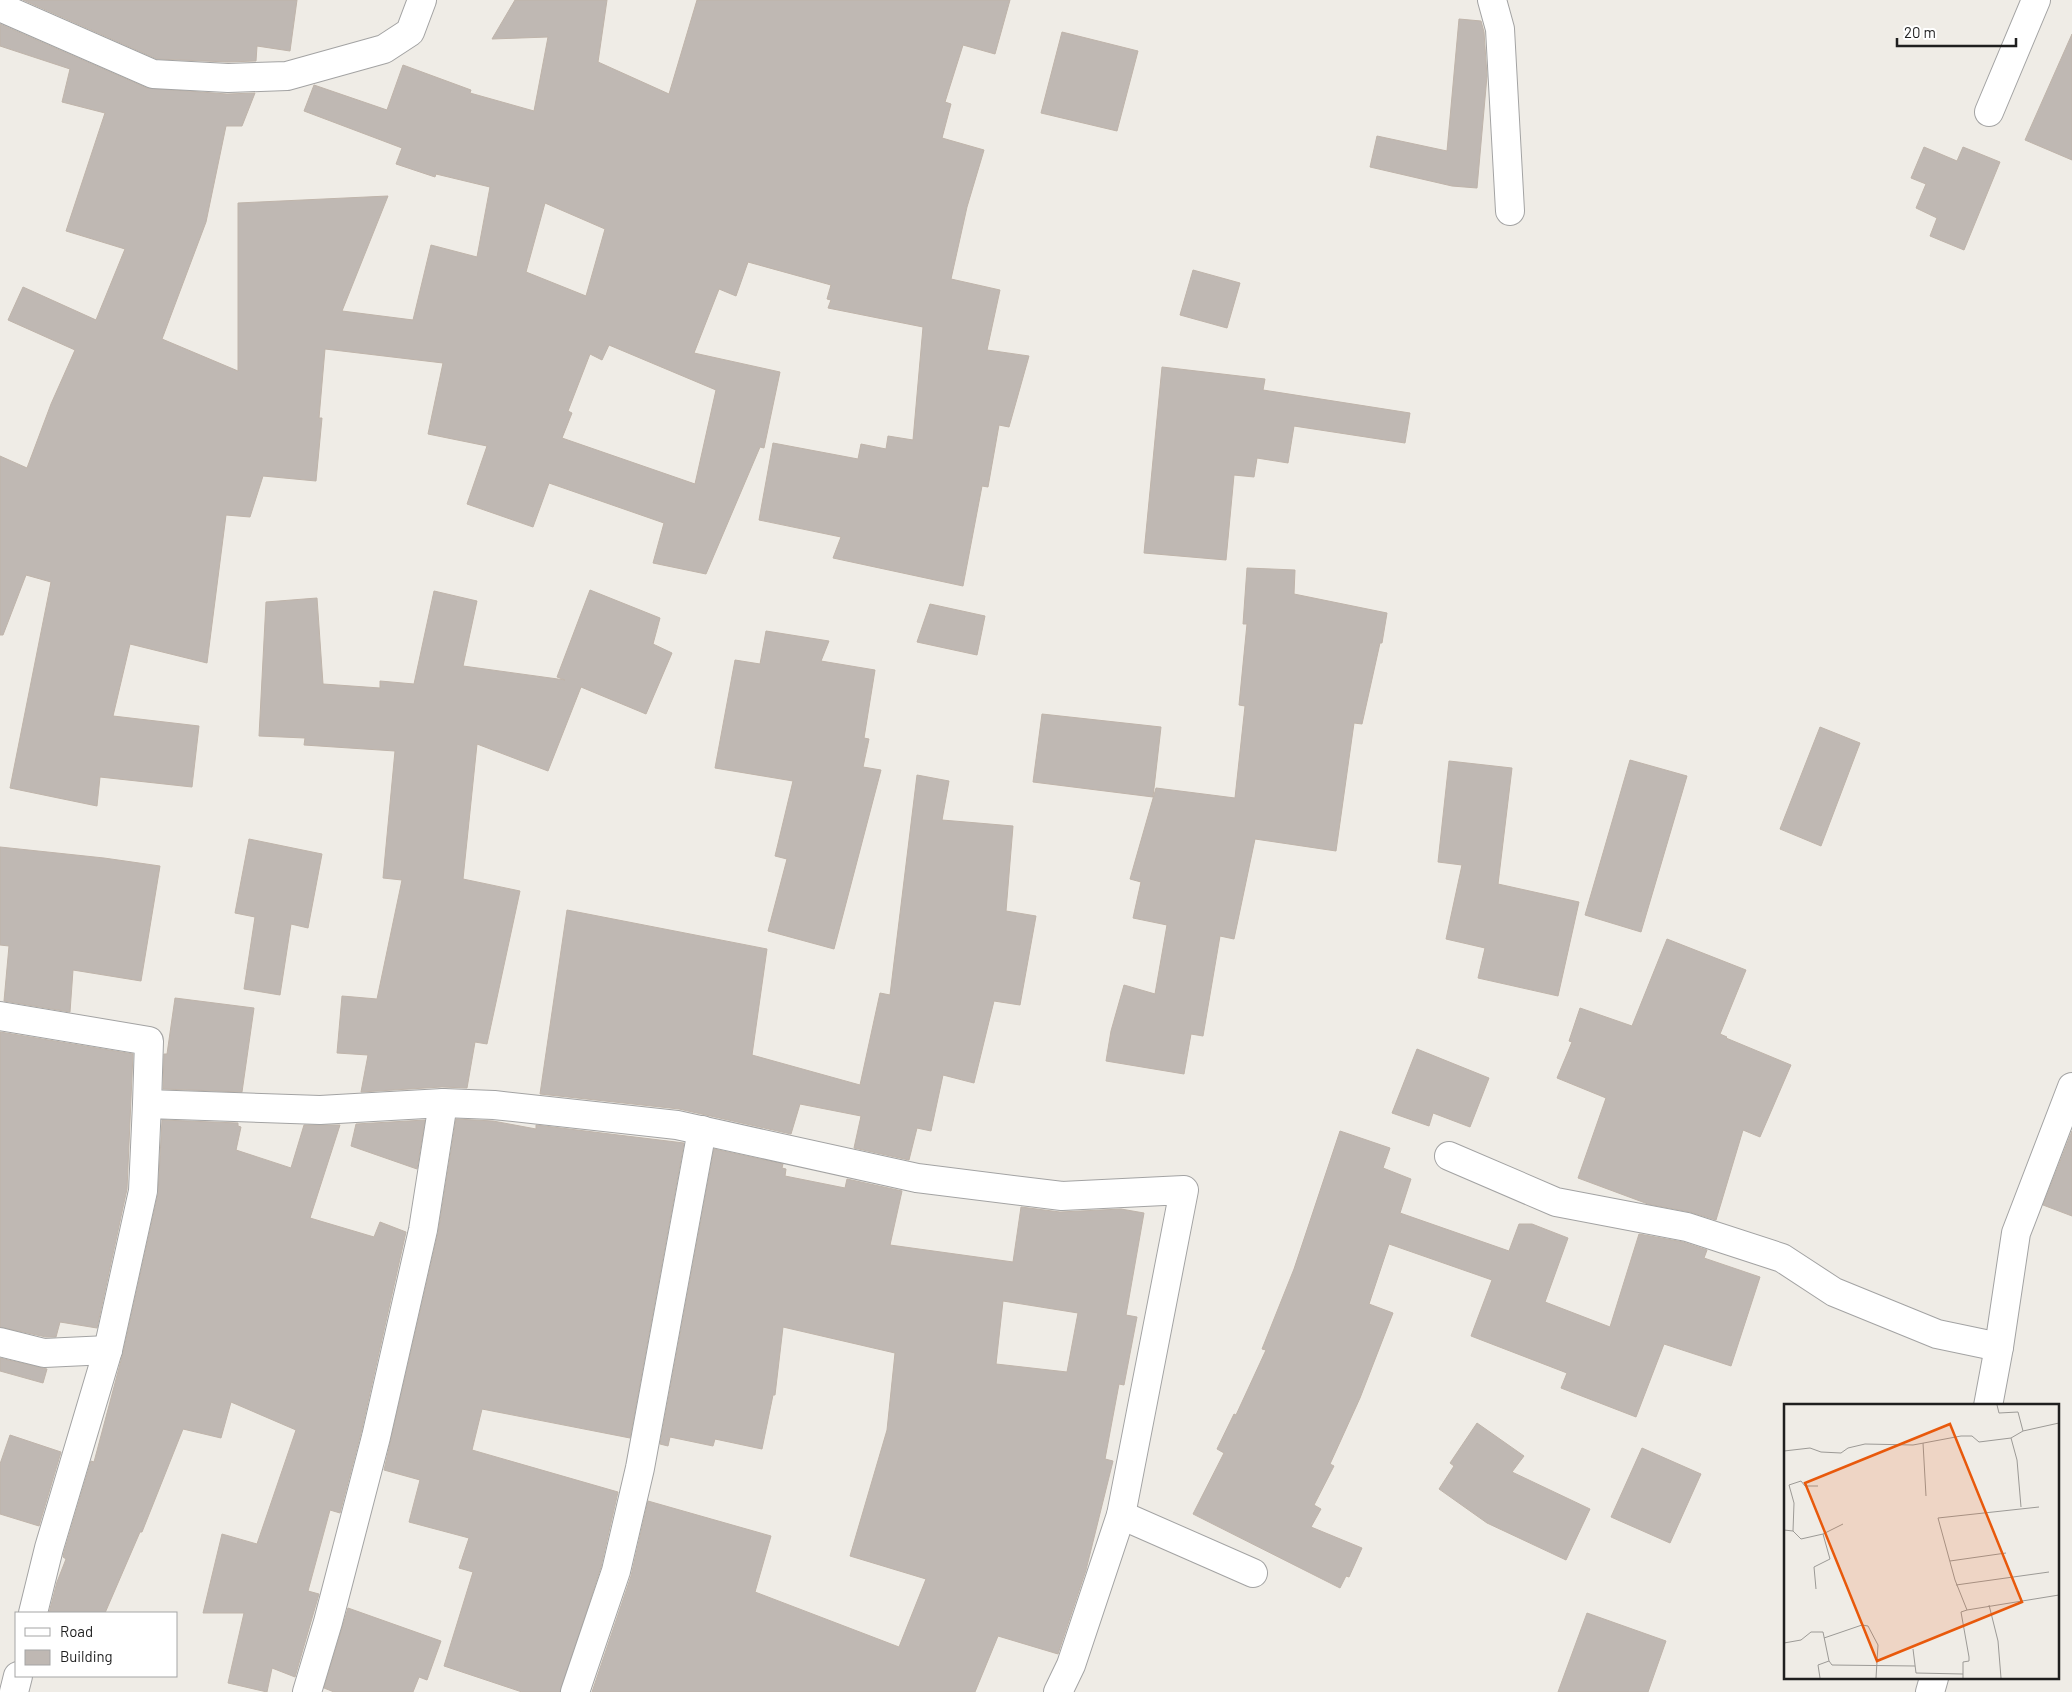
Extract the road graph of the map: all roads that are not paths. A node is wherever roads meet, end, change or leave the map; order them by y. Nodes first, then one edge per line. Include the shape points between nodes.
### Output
1 (422, 0) edge
2 (1492, 0) edge
3 (2036, 0) edge
4 (0, 7) edge
5 (1989, 112) dead end
6 (1510, 211) dead end
7 (0, 1016) edge
8 (2072, 1087) edge
9 (443, 1103) junction
10 (147, 1104) junction
11 (702, 1130) junction
12 (1449, 1156) dead end
13 (0, 1342) edge
14 (1999, 1347) junction
15 (108, 1350) junction
16 (1988, 1404) edge
17 (1121, 1515) junction
18 (1254, 1573) dead end
19 (33, 1612) edge
20 (18, 1677) edge
21 (14, 1692) edge
22 (307, 1692) edge
23 (575, 1692) edge
24 (1058, 1692) edge

1 - 4 street via 410,32 384,49 286,76 228,78 153,74
2 - 6 street via 1500,28
3 - 5 street
7 - 10 street via 149,1041
8 - 14 street via 2016,1233
9 - 10 street via 320,1110
9 - 11 street via 494,1105
9 - 22 street via 423,1230 378,1428
10 - 15 street via 143,1191
11 - 17 street via 917,1178 1062,1196 1184,1190
11 - 23 street via 640,1468 616,1571
12 - 14 street via 1556,1202 1686,1227 1782,1258 1834,1292 1937,1334
13 - 15 street via 44,1352
14 - 16 street
15 - 19 street
17 - 18 street
17 - 24 street via 1071,1665
20 - 21 street

